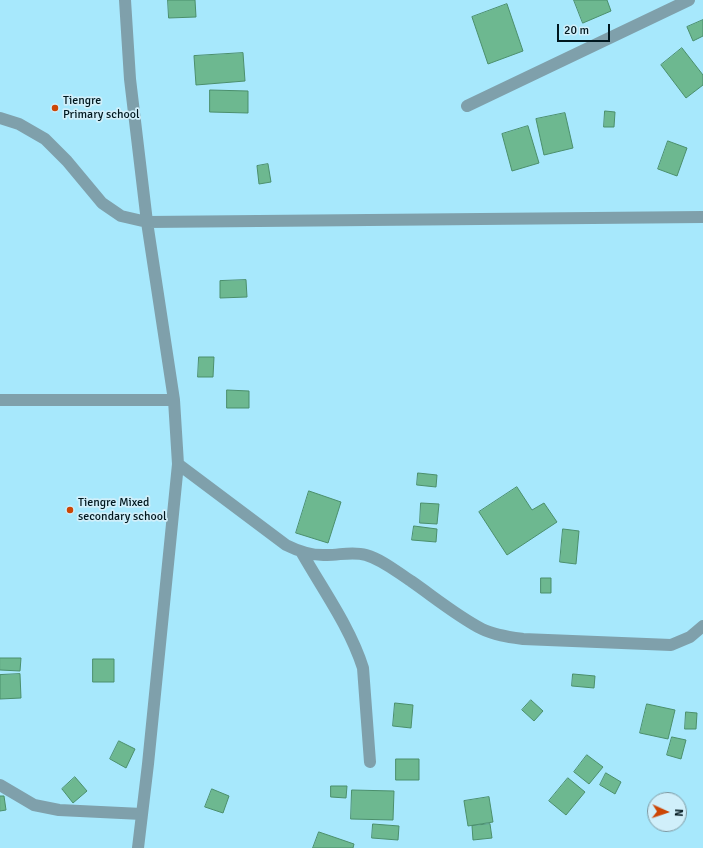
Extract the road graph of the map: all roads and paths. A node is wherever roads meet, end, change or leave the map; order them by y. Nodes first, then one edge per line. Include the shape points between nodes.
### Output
1 (125, 0) edge
2 (689, 0) edge
3 (467, 106) dead end
4 (0, 118) edge
5 (703, 217) edge
6 (147, 222) junction
7 (0, 400) edge
8 (174, 400) junction
9 (178, 464) junction
10 (302, 553) junction
11 (703, 626) edge
12 (370, 762) dead end
13 (0, 786) edge
14 (142, 814) junction
15 (138, 848) edge

1 - 6 street via 130,79
2 - 3 street
4 - 6 street via 19,124 45,139 102,203 121,216
5 - 6 street
6 - 8 street
7 - 8 street
8 - 9 street
9 - 10 street via 286,545
9 - 14 street
10 - 11 street via 367,555 390,567 482,629 503,636 530,640 671,645 690,637
10 - 12 street via 338,614 363,668
13 - 14 street via 34,806 59,810
14 - 15 street

